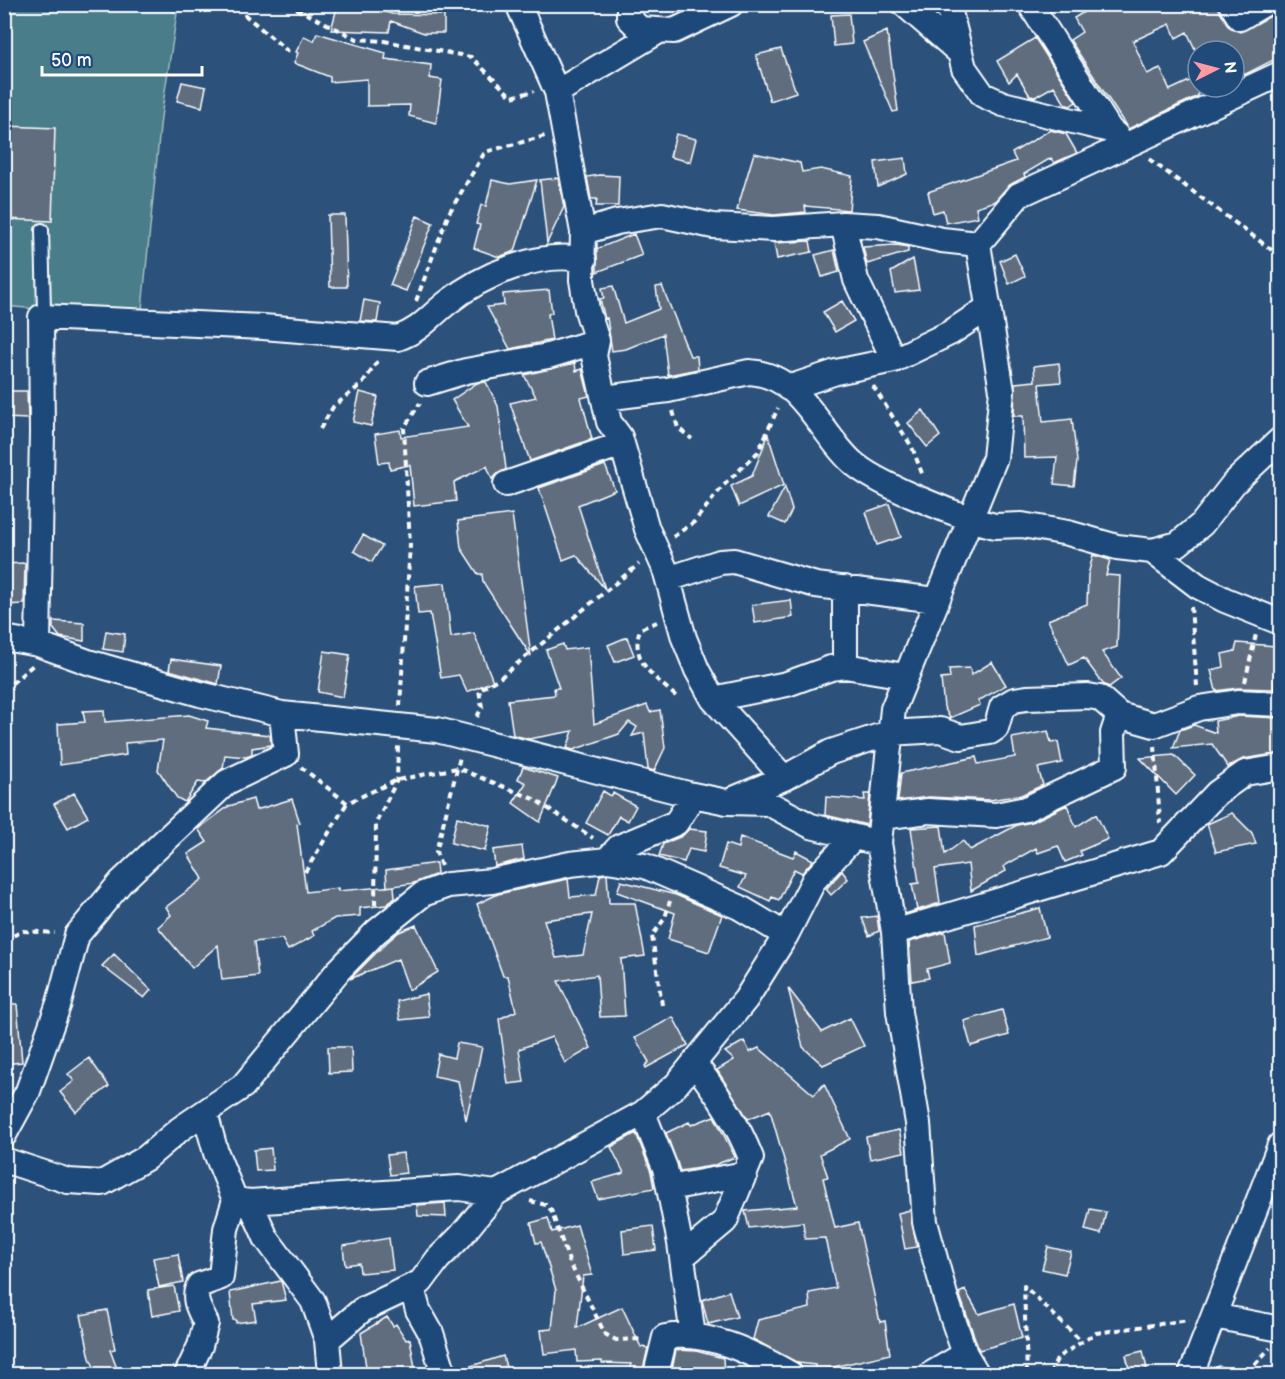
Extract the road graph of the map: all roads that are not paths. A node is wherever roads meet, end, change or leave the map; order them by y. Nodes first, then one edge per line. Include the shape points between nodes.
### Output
1 (518, 4) edge
2 (629, 4) edge
3 (731, 4) edge
4 (904, 4) edge
5 (948, 4) edge
6 (1030, 4) edge
7 (1231, 4) edge
8 (1264, 4) edge
9 (659, 31) junction
10 (959, 52) junction
11 (1281, 74) edge
12 (556, 89) junction
13 (1110, 130) junction
14 (1130, 144) junction
15 (843, 224) junction
16 (42, 230) dead end
17 (583, 232) junction
18 (978, 244) junction
19 (584, 260) junction
20 (989, 308) junction
21 (41, 317) junction
22 (597, 341) junction
23 (894, 360) junction
24 (427, 383) road end
25 (788, 388) junction
26 (604, 398) junction
27 (1281, 440) edge
28 (622, 444) junction
29 (506, 484) dead end
30 (970, 518) junction
31 (1152, 551) junction
32 (668, 579) junction
33 (845, 588) junction
34 (936, 600) junction
35 (1270, 617) edge
36 (4, 638) edge
37 (38, 644) junction
38 (845, 666) junction
39 (905, 676) junction
40 (713, 699) junction
41 (1281, 704) edge
42 (282, 714) junction
43 (1119, 715) junction
44 (889, 733) junction
45 (1281, 767) edge
46 (784, 778) junction
47 (688, 794) junction
48 (727, 802) junction
49 (882, 817) junction
50 (854, 838) junction
51 (879, 843) junction
52 (610, 856) junction
53 (894, 932) junction
54 (786, 935) junction
55 (694, 1063) junction
56 (205, 1113) junction
57 (643, 1113) junction
58 (4, 1135) edge
59 (1281, 1145) edge
60 (4, 1160) edge
61 (746, 1174) junction
62 (669, 1188) junction
63 (496, 1193) junction
64 (242, 1201) junction
65 (682, 1257) junction
66 (412, 1288) junction
67 (1214, 1316) junction
68 (693, 1336) junction
69 (1277, 1337) edge
70 (327, 1341) junction
71 (965, 1354) junction
72 (1193, 1369) edge
73 (187, 1374) edge
74 (330, 1374) edge
75 (444, 1374) edge
76 (656, 1374) edge
77 (790, 1374) edge
78 (931, 1374) edge
79 (977, 1374) edge

1 - 12 street
2 - 9 street via 629,18 640,29
3 - 9 street via 674,31
4 - 10 street
5 - 10 street
6 - 13 street
7 - 8 street via 1240,18
9 - 12 street
10 - 13 street via 964,68 989,100
11 - 14 street
12 - 17 street
13 - 14 street
14 - 18 street via 1019,195
15 - 17 street via 774,229 713,226 663,215
15 - 18 street via 878,226
15 - 23 street via 856,280
16 - 21 lane
17 - 19 street
18 - 20 street
19 - 21 street via 567,255 498,272 451,300 408,334
19 - 22 street via 586,310
20 - 23 street via 950,333
20 - 30 street via 1002,390 994,458
21 - 37 street
22 - 24 street
22 - 26 street via 594,356
23 - 25 street via 836,372
25 - 26 street via 762,373 748,372 668,390
25 - 30 street via 809,405 828,436 852,462 879,480
26 - 28 street via 609,422
27 - 31 street via 1234,483 1202,524 1178,544
28 - 29 street
28 - 32 street via 647,529
30 - 31 street via 995,526 1022,525
30 - 34 street
31 - 35 street via 1196,584
32 - 33 street via 735,561 816,585
32 - 40 street via 697,670
33 - 34 street
33 - 38 street
34 - 39 street
36 - 37 street
37 - 42 street via 88,662
38 - 39 street
38 - 40 street via 787,684
39 - 44 street
40 - 46 street
41 - 43 street via 1238,702 1199,708 1154,725
42 - 47 street via 437,730
42 - 58 street via 286,754 227,782 121,882 77,935 59,1003 28,1091
43 - 44 street via 1100,698 1027,698 1002,707 996,728 990,732 961,737 940,730
43 - 49 street via 1113,733 1114,767 1026,809 996,815 928,811
44 - 46 street via 831,752
44 - 49 street
45 - 53 street via 1245,773 1217,793 1161,852
46 - 48 street
47 - 48 street
47 - 52 street via 687,806 676,823 640,837
48 - 50 street via 768,803 812,826
49 - 51 street
50 - 51 street
50 - 54 street via 814,880
51 - 53 street
52 - 54 street via 645,866 739,907
52 - 56 street via 492,881 448,885 423,894 376,932 339,971 243,1086
53 - 71 street via 899,1012 918,1123 925,1222
54 - 55 street via 746,999
55 - 57 street via 676,1085
55 - 61 street via 741,1133 750,1158
56 - 60 street via 146,1158 102,1183 68,1181
56 - 64 street via 216,1153
57 - 62 street
57 - 63 street
59 - 67 street
61 - 62 street
61 - 65 street via 725,1221
62 - 65 street
63 - 64 street via 459,1188
63 - 66 street via 432,1270
64 - 70 street via 312,1301
64 - 73 street via 226,1229 220,1277 199,1285 196,1291 195,1300 206,1323
65 - 68 street
66 - 70 street via 376,1301
66 - 75 street
67 - 69 street
67 - 72 street
68 - 76 street via 665,1337
68 - 77 street via 709,1338
70 - 74 street
71 - 78 street
71 - 79 street

